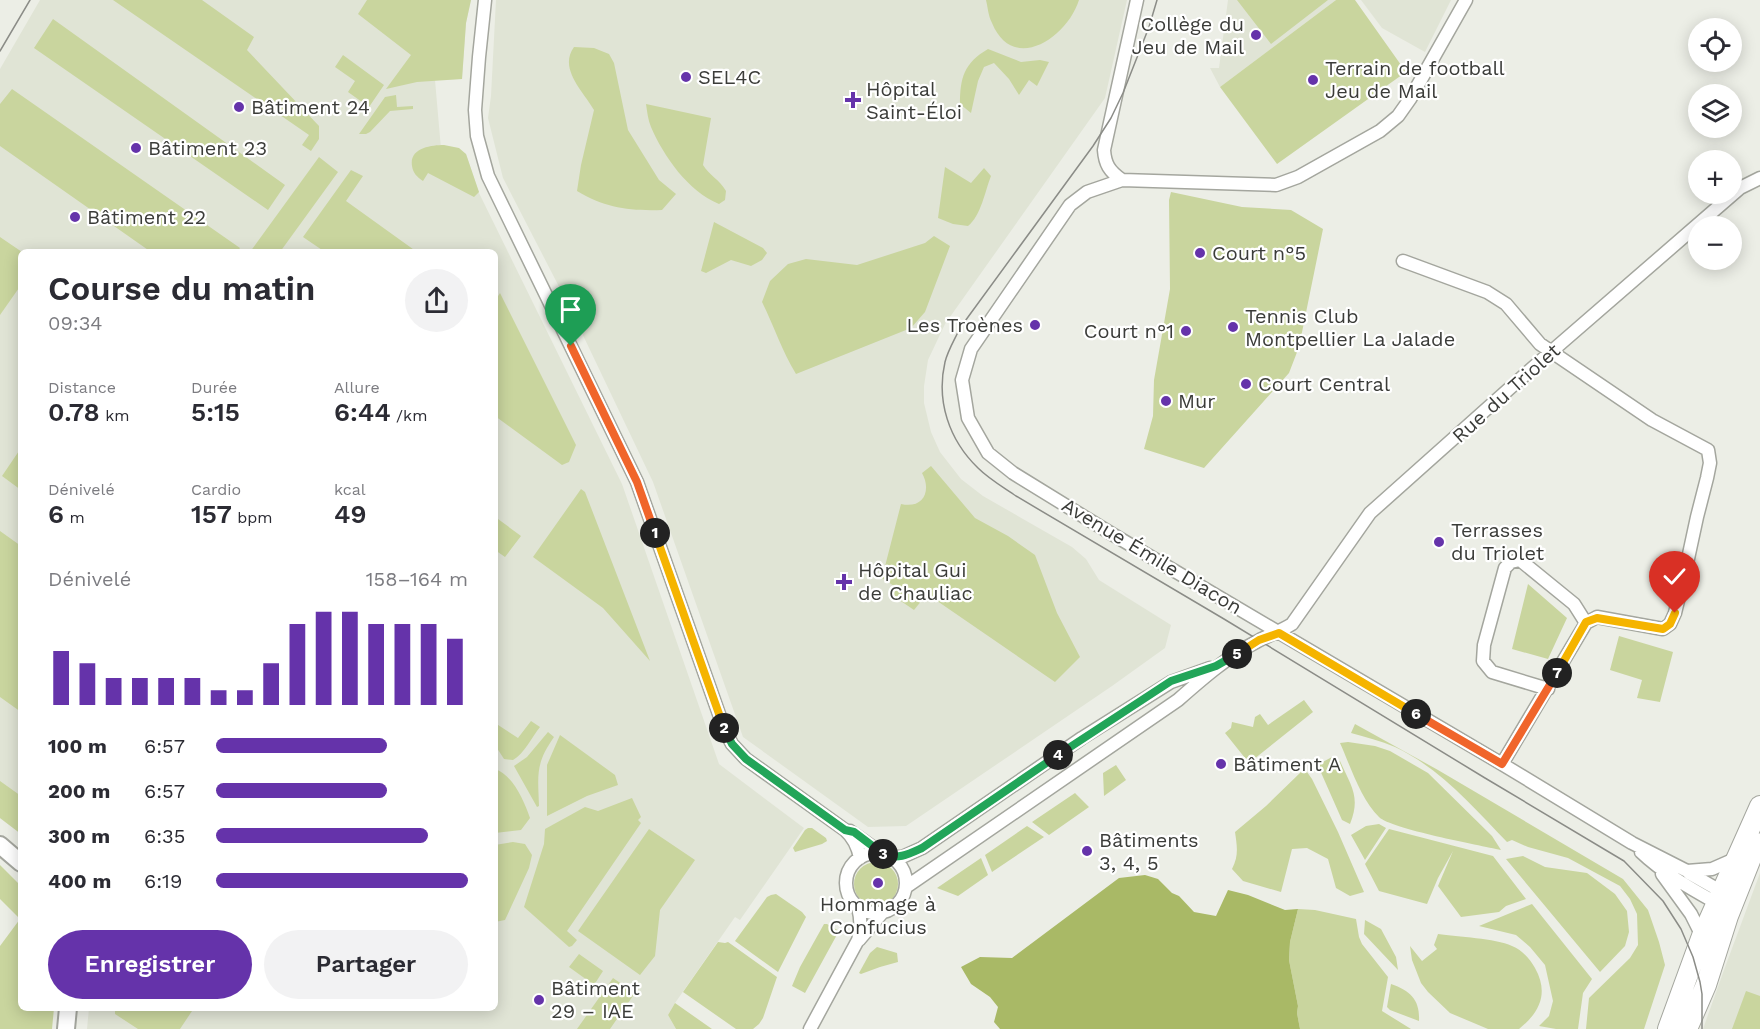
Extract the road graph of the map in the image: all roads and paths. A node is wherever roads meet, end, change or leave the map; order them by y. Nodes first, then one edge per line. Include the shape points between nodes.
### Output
1 (485, 0) edge
2 (1137, 0) edge
3 (1466, 0) edge
4 (1760, 178) edge
5 (1122, 180) junction
6 (1402, 261) dead end
7 (1551, 352) junction
8 (1586, 622) junction
9 (1279, 633) junction
10 (1216, 666) junction
11 (1548, 689) junction
12 (1502, 764) junction
13 (1760, 806) edge
14 (845, 830) junction
15 (1760, 835) edge
16 (1632, 843) junction
17 (0, 845) edge
18 (886, 855) junction
19 (860, 858) junction
20 (1737, 858) junction
21 (18, 860) edge
22 (1654, 864) junction
23 (1687, 871) junction
24 (906, 887) junction
25 (1726, 901) junction
26 (858, 908) junction
27 (882, 913) junction
28 (1702, 936) junction
29 (858, 940) junction
30 (68, 1011) edge
31 (66, 1029) edge
32 (810, 1029) edge
33 (1668, 1029) edge
34 (1686, 1029) edge

1 - 14 street via 475,110 477,136 488,176 637,482 725,731 746,759
2 - 5 street via 1104,150 1109,169
3 - 5 street via 1398,116 1380,131 1298,177 1276,185
4 - 7 street, Rue du Triolet via 1740,188
5 - 9 street, Avenue Émile Diacon via 1087,192 1070,206 971,349 962,380 968,418 988,453 1013,473
6 - 7 street via 1487,292 1506,304
7 - 8 street via 1652,420 1708,450 1710,463 1670,624 1663,629 1597,618
7 - 9 street, Rue du Triolet via 1370,513 1292,624
8 - 11 street
8 - 11 street via 1574,604 1520,560 1505,568 1483,661 1492,672
9 - 10 street via 1259,640
9 - 12 street, Avenue Émile Diacon
10 - 18 street via 1171,681 922,848 902,857
10 - 24 street via 1178,700
11 - 12 street
12 - 16 street, Avenue Émile Diacon
13 - 20 main road
14 - 18 street
14 - 19 street via 852,836
15 - 25 main road
16 - 22 street, Avenue Émile Diacon
16 - 23 street, Avenue Émile Diacon
17 - 21 street
18 - 19 street via 872,853
18 - 24 street via 903,870
19 - 26 street via 852,865 846,881 851,900
20 - 23 street via 1712,869
20 - 25 main road
22 - 25 street, Avenue Émile Diacon via 1713,900
22 - 28 street, Avenue Émile Diacon via 1688,909
23 - 25 street, Avenue Émile Diacon via 1717,889
24 - 27 street via 895,907
25 - 28 main road
25 - 34 main road via 1706,985
26 - 27 street
26 - 29 street
27 - 29 street
28 - 33 main road
29 - 32 street
30 - 31 street

